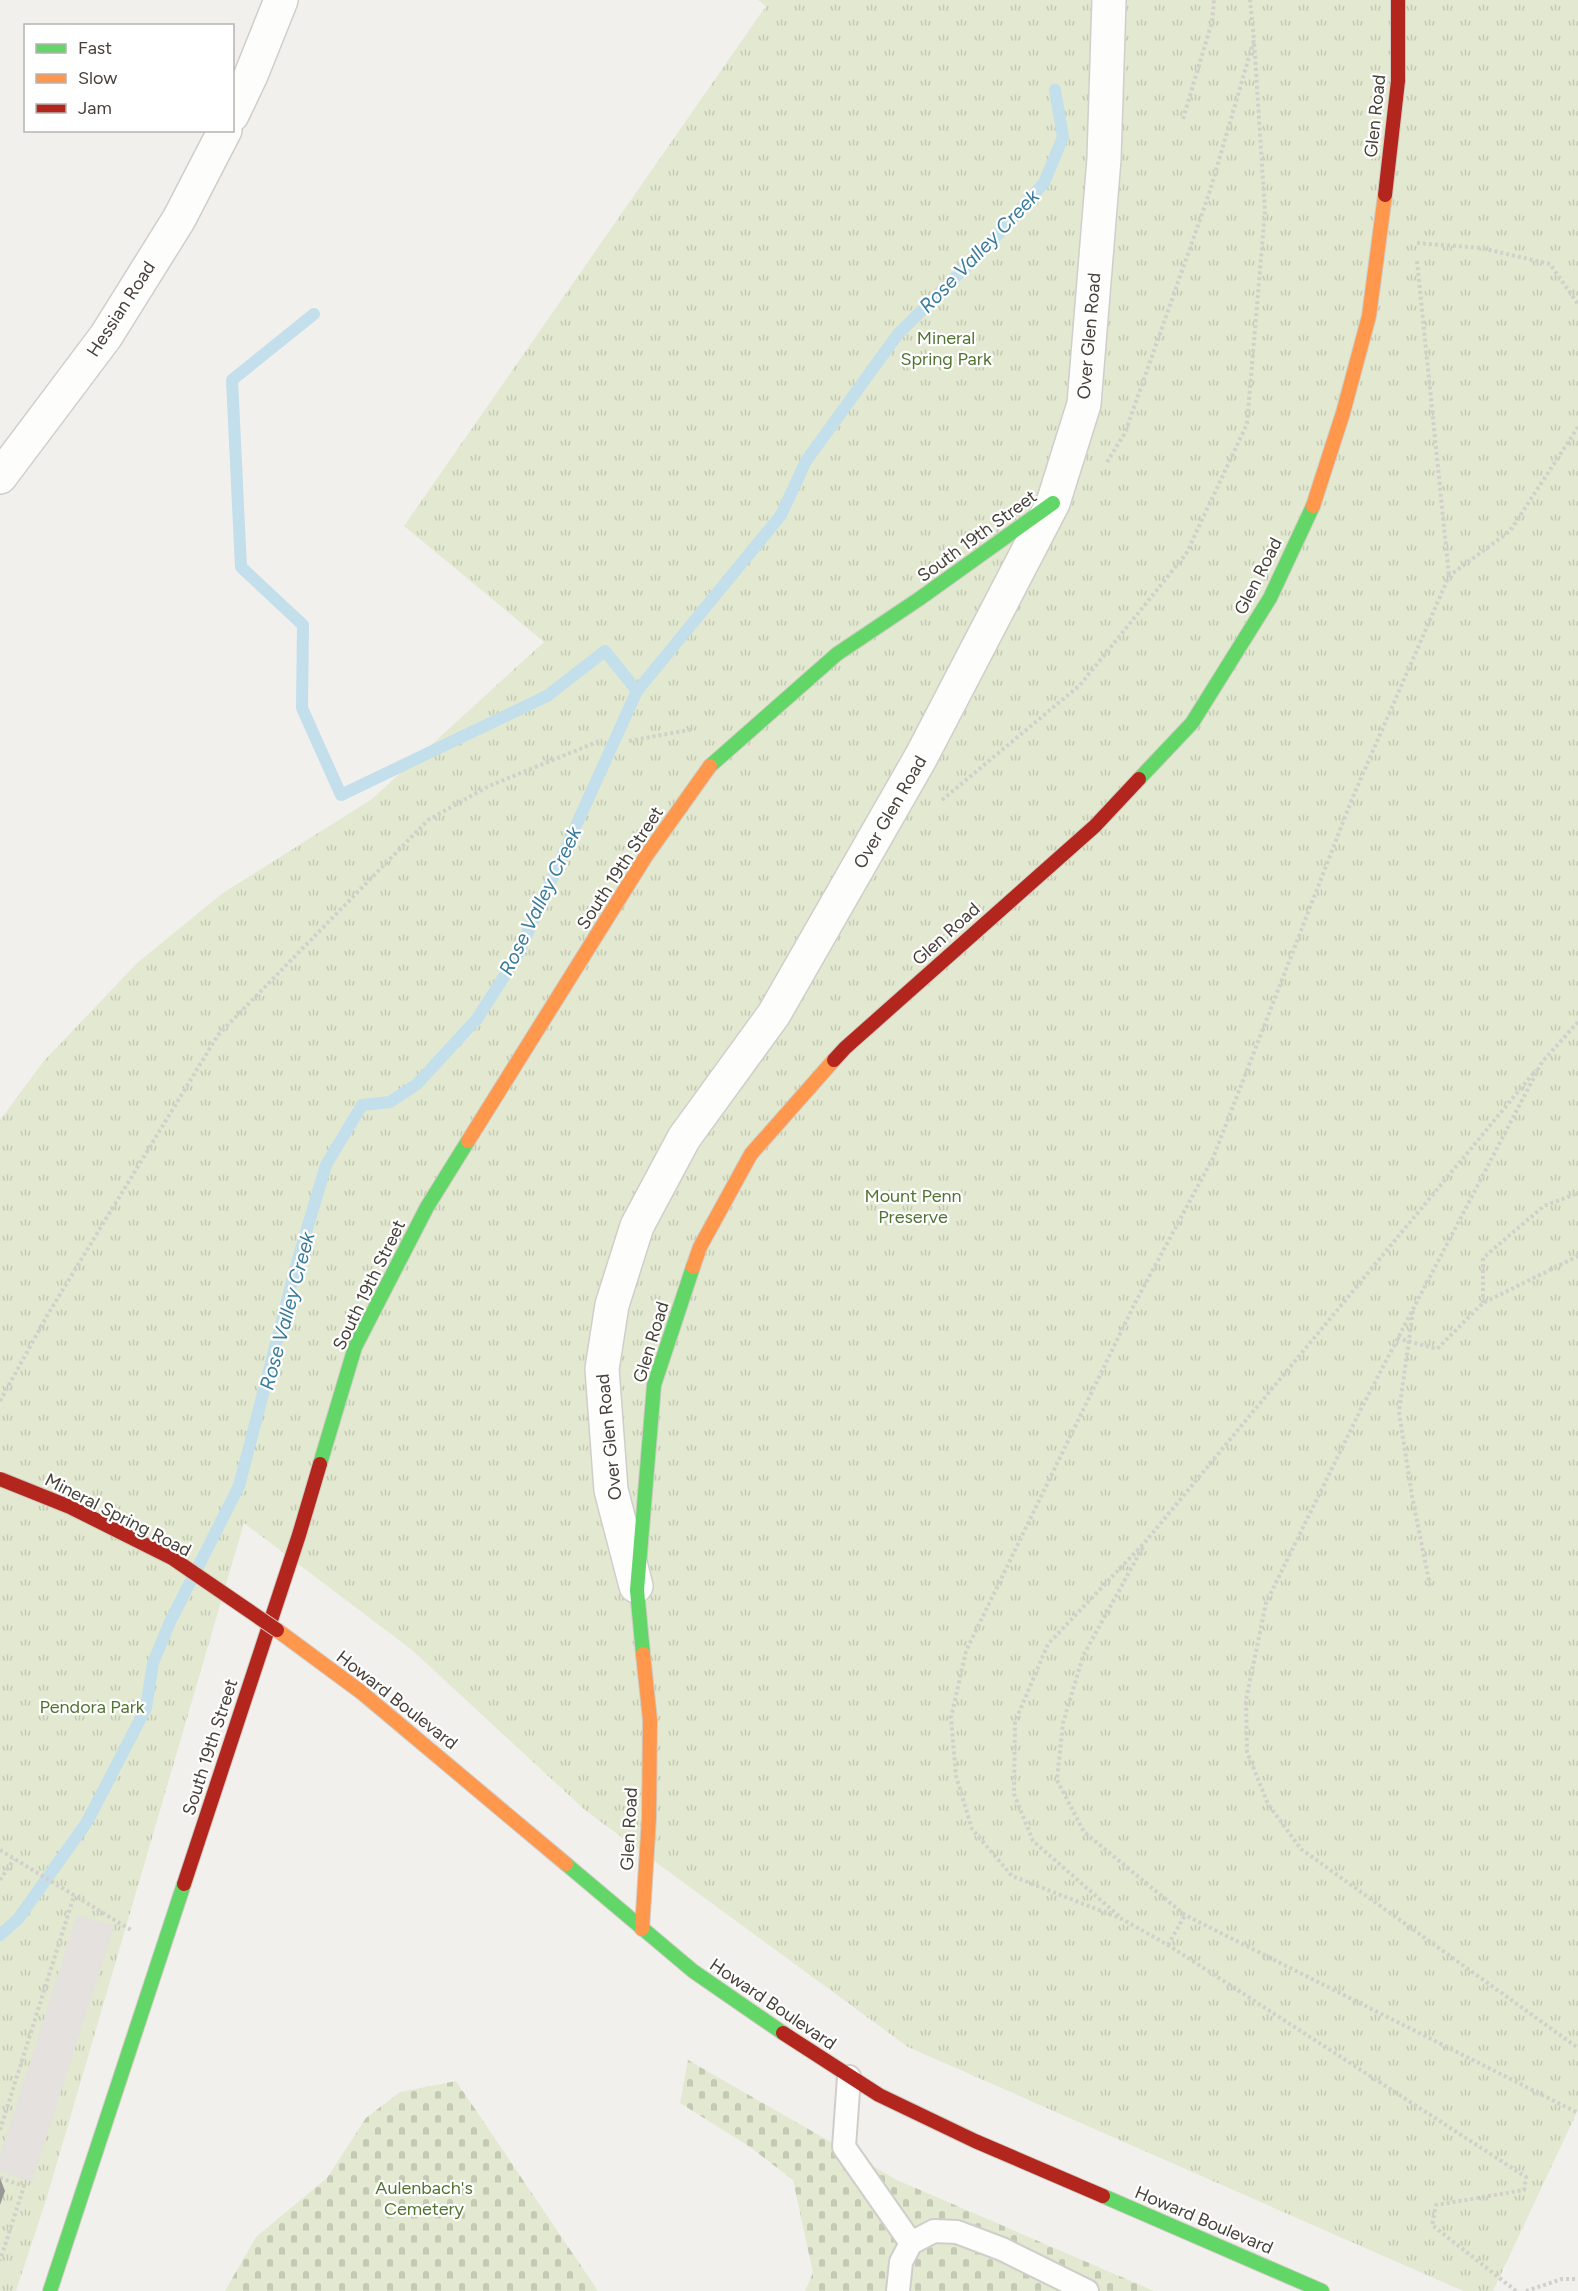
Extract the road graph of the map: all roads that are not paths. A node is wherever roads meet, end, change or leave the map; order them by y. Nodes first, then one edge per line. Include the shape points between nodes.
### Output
1 (281, 0) edge
2 (1108, 0) edge
3 (1398, 0) edge
4 (234, 111) edge
5 (224, 132) edge
6 (5, 464) edge
7 (1053, 503) junction
8 (0, 1479) edge
9 (637, 1590) junction
10 (277, 1630) joint
11 (642, 1929) junction
12 (849, 2077) junction
13 (911, 2243) junction
14 (50, 2291) edge
15 (898, 2291) edge
16 (1087, 2291) edge
17 (1322, 2291) edge

1 - 4 street
2 - 7 street, Over Glen Road via 1104,159 1084,404
3 - 9 street, Glen Road via 1398,81 1369,316 1314,503 1270,598 1192,723 1095,826 845,1048 751,1154 700,1247 654,1385
5 - 6 street, Hessian Road via 179,219 106,336
7 - 9 street, Over Glen Road via 921,758 774,1014 684,1138 637,1226 612,1305 602,1369 611,1490
7 - 14 street, South 19th Street via 837,654 710,767 646,856 427,1208 355,1347 295,1546
8 - 10 street, Mineral Spring Road, bridge via 70,1507 172,1558
9 - 11 street, Glen Road via 650,1720
10 - 11 street, Howard Boulevard via 361,1692
11 - 12 street, Howard Boulevard via 693,1971
12 - 13 lane via 844,2147
12 - 17 street, Howard Boulevard via 975,2141
13 - 15 lane via 901,2262
13 - 16 lane via 934,2231 957,2232 1002,2249

